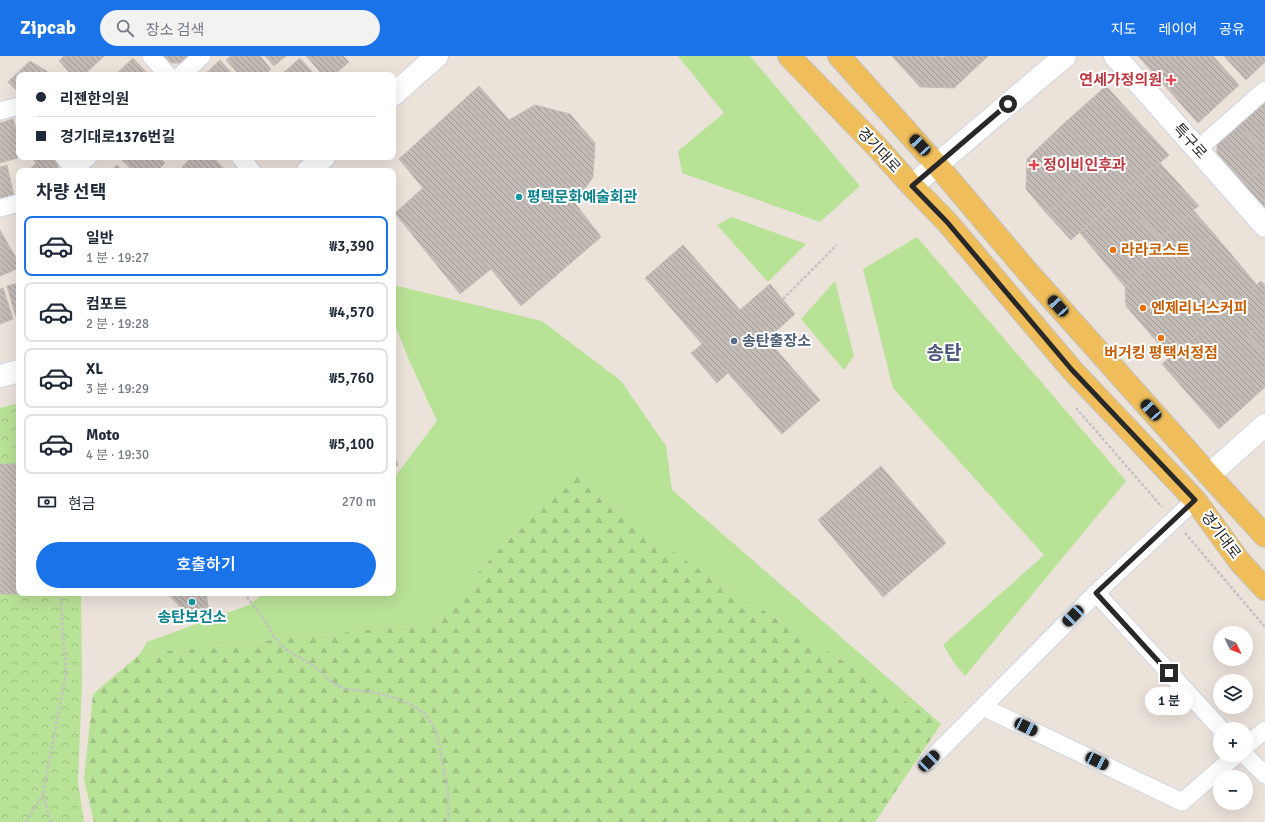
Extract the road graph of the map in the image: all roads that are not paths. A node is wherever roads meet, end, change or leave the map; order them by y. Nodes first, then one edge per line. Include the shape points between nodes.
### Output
1 (151, 56) edge
2 (202, 56) edge
3 (437, 56) edge
4 (789, 56) edge
5 (839, 56) edge
6 (1065, 56) edge
7 (1115, 56) edge
8 (165, 72) edge
9 (184, 72) edge
10 (1265, 90) edge
11 (396, 92) edge
12 (16, 107) edge
13 (0, 111) edge
14 (1198, 149) junction
15 (82, 160) edge
16 (243, 160) edge
17 (321, 160) edge
18 (937, 165) junction
19 (70, 166) edge
20 (249, 168) edge
21 (311, 168) edge
22 (912, 186) junction
23 (16, 204) edge
24 (0, 208) edge
25 (1265, 226) edge
26 (16, 372) edge
27 (0, 376) edge
28 (1265, 425) edge
29 (1209, 475) junction
30 (1195, 500) junction
31 (1265, 536) edge
32 (1265, 589) edge
33 (1096, 593) junction
34 (983, 707) junction
35 (1215, 722) edge
36 (1265, 730) edge
37 (1253, 740) edge
38 (929, 761) dead end
39 (1228, 762) edge
40 (1252, 762) edge
41 (1265, 775) edge

1 - 8 street
2 - 9 street
3 - 11 street
4 - 22 main road, 경기대로
5 - 18 main road, 경기대로
6 - 18 street
7 - 14 street, 특구로
10 - 14 street
12 - 13 street
14 - 25 street, 특구로
15 - 19 street
16 - 20 street
17 - 21 street
18 - 22 street
18 - 29 main road, 경기대로 via 1027,271
22 - 30 main road, 경기대로 via 947,222 1072,370
23 - 24 street
26 - 27 street
28 - 29 street
29 - 31 main road, 경기대로
30 - 32 main road, 경기대로 via 1240,562
30 - 33 street
33 - 34 street
33 - 35 street
34 - 38 street
34 - 39 street via 1182,802
36 - 37 street
40 - 41 street

